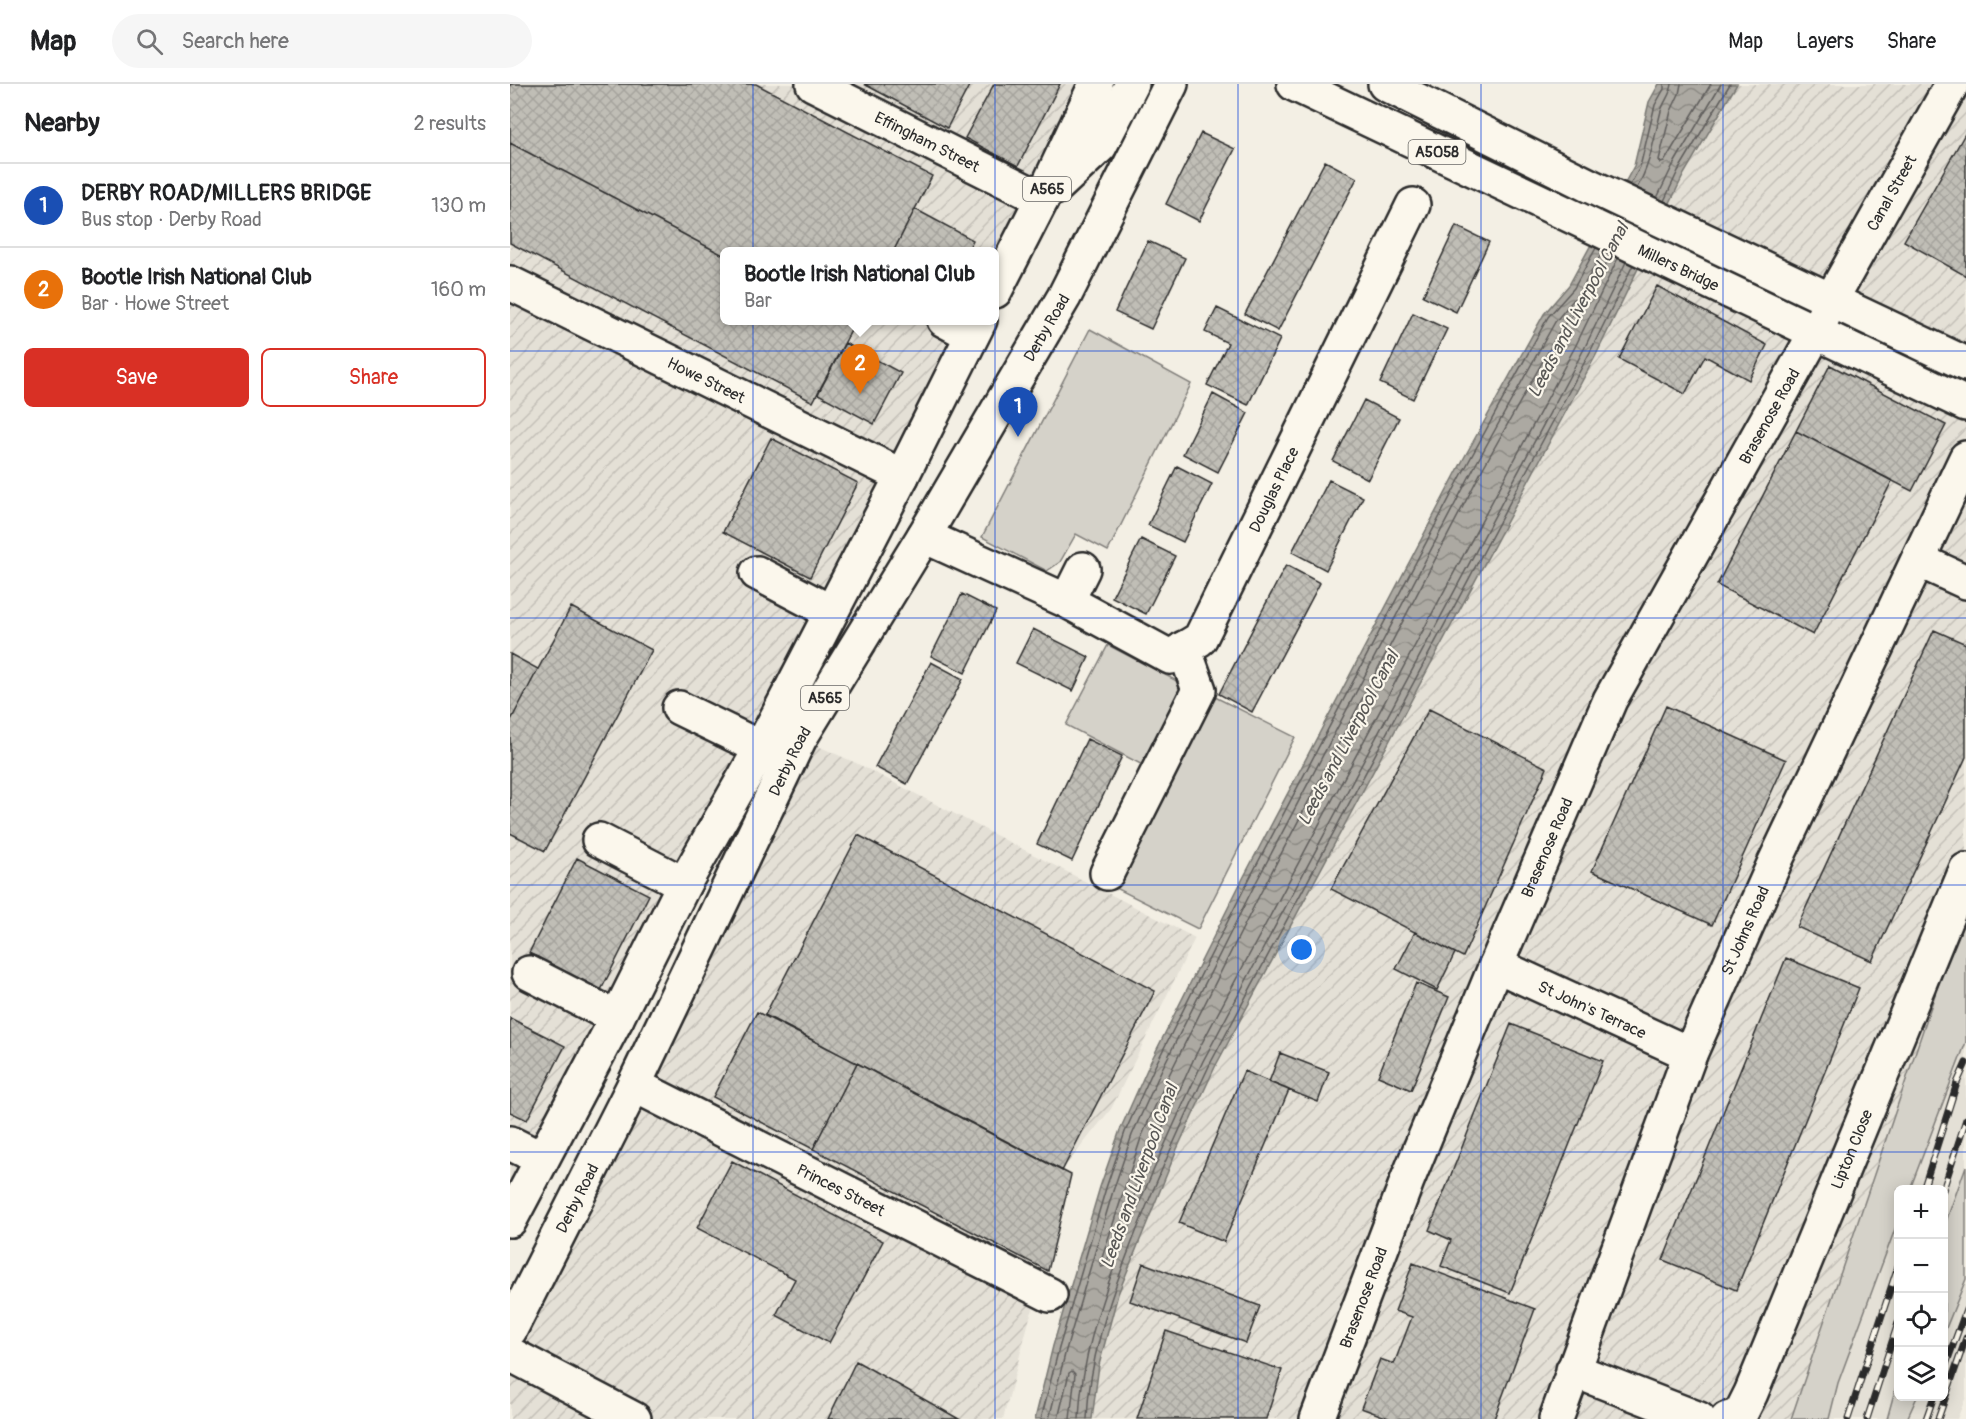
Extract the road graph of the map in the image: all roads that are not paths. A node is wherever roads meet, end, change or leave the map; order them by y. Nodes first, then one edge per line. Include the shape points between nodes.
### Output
1 (813, 84) edge
2 (1095, 84) edge
3 (1132, 84) edge
4 (1171, 84) edge
5 (1294, 84) edge
6 (1385, 84) edge
7 (1952, 84) edge
8 (1042, 199) junction
9 (1413, 205) dead end
10 (510, 283) edge
11 (999, 283) edge
12 (1831, 300) junction
13 (966, 326) edge
14 (1816, 332) junction
15 (1966, 364) edge
16 (1966, 404) edge
17 (1966, 458) edge
18 (902, 476) junction
19 (924, 536) junction
20 (1918, 560) junction
21 (1083, 569) dead end
22 (757, 573) dead end
23 (1966, 582) edge
24 (1066, 601) junction
25 (831, 612) junction
26 (1184, 648) junction
27 (679, 708) dead end
28 (761, 748) junction
29 (599, 840) dead end
30 (1966, 870) edge
31 (1107, 873) dead end
32 (684, 884) junction
33 (1496, 965) junction
34 (529, 973) dead end
35 (617, 1018) junction
36 (1690, 1054) junction
37 (634, 1085) junction
38 (510, 1143) edge
39 (542, 1159) junction
40 (510, 1220) edge
41 (1050, 1295) dead end
42 (510, 1330) edge
43 (510, 1354) edge
44 (1573, 1370) junction
45 (634, 1419) edge
46 (1317, 1419) edge
47 (1556, 1419) edge
48 (1699, 1419) edge
49 (1727, 1419) edge

1 - 8 main road, Effingham Street
2 - 8 main road, A565
3 - 8 main road via 1100,146
4 - 19 main road, Derby Road / A565 via 1064,297
5 - 14 main road, Millers Bridge / A5058
6 - 12 main road, Millers Bridge / A5058
7 - 12 main road, Canal Street
8 - 11 main road, A565
9 - 26 main road, Douglas Place via 1200,639
10 - 18 main road, Howe Street
12 - 14 main road, Brasenose Road
12 - 15 main road, Millers Bridge / A5058
13 - 18 main road, Derby Road / A565
14 - 16 main road, Millers Bridge / A5058
14 - 33 main road, Brasenose Road via 1610,700
17 - 20 main road, St Johns Road
18 - 25 main road, Derby Road / A565
19 - 24 main road
19 - 37 main road, Derby Road / A565 via 800,738
20 - 23 main road
20 - 36 main road, St Johns Road via 1774,864
21 - 24 main road
22 - 25 main road
24 - 26 main road via 1170,657
25 - 28 main road, Derby Road / A565
26 - 31 main road via 1199,690
27 - 28 main road
28 - 32 main road, Derby Road / A565
29 - 32 main road
30 - 49 main road, Lipton Close via 1751,1393 1740,1414
32 - 35 main road, Derby Road / A565
33 - 36 main road, St John's Terrace
33 - 46 main road, Brasenose Road via 1407,1181
34 - 35 main road
35 - 39 main road, Derby Road / A565
36 - 44 main road, St Johns Road
37 - 41 main road, Princes Street
37 - 42 main road, Derby Road / A565
38 - 39 main road
39 - 40 main road, Derby Road / A565
43 - 45 main road
44 - 47 main road, St Johns Road
44 - 48 main road

